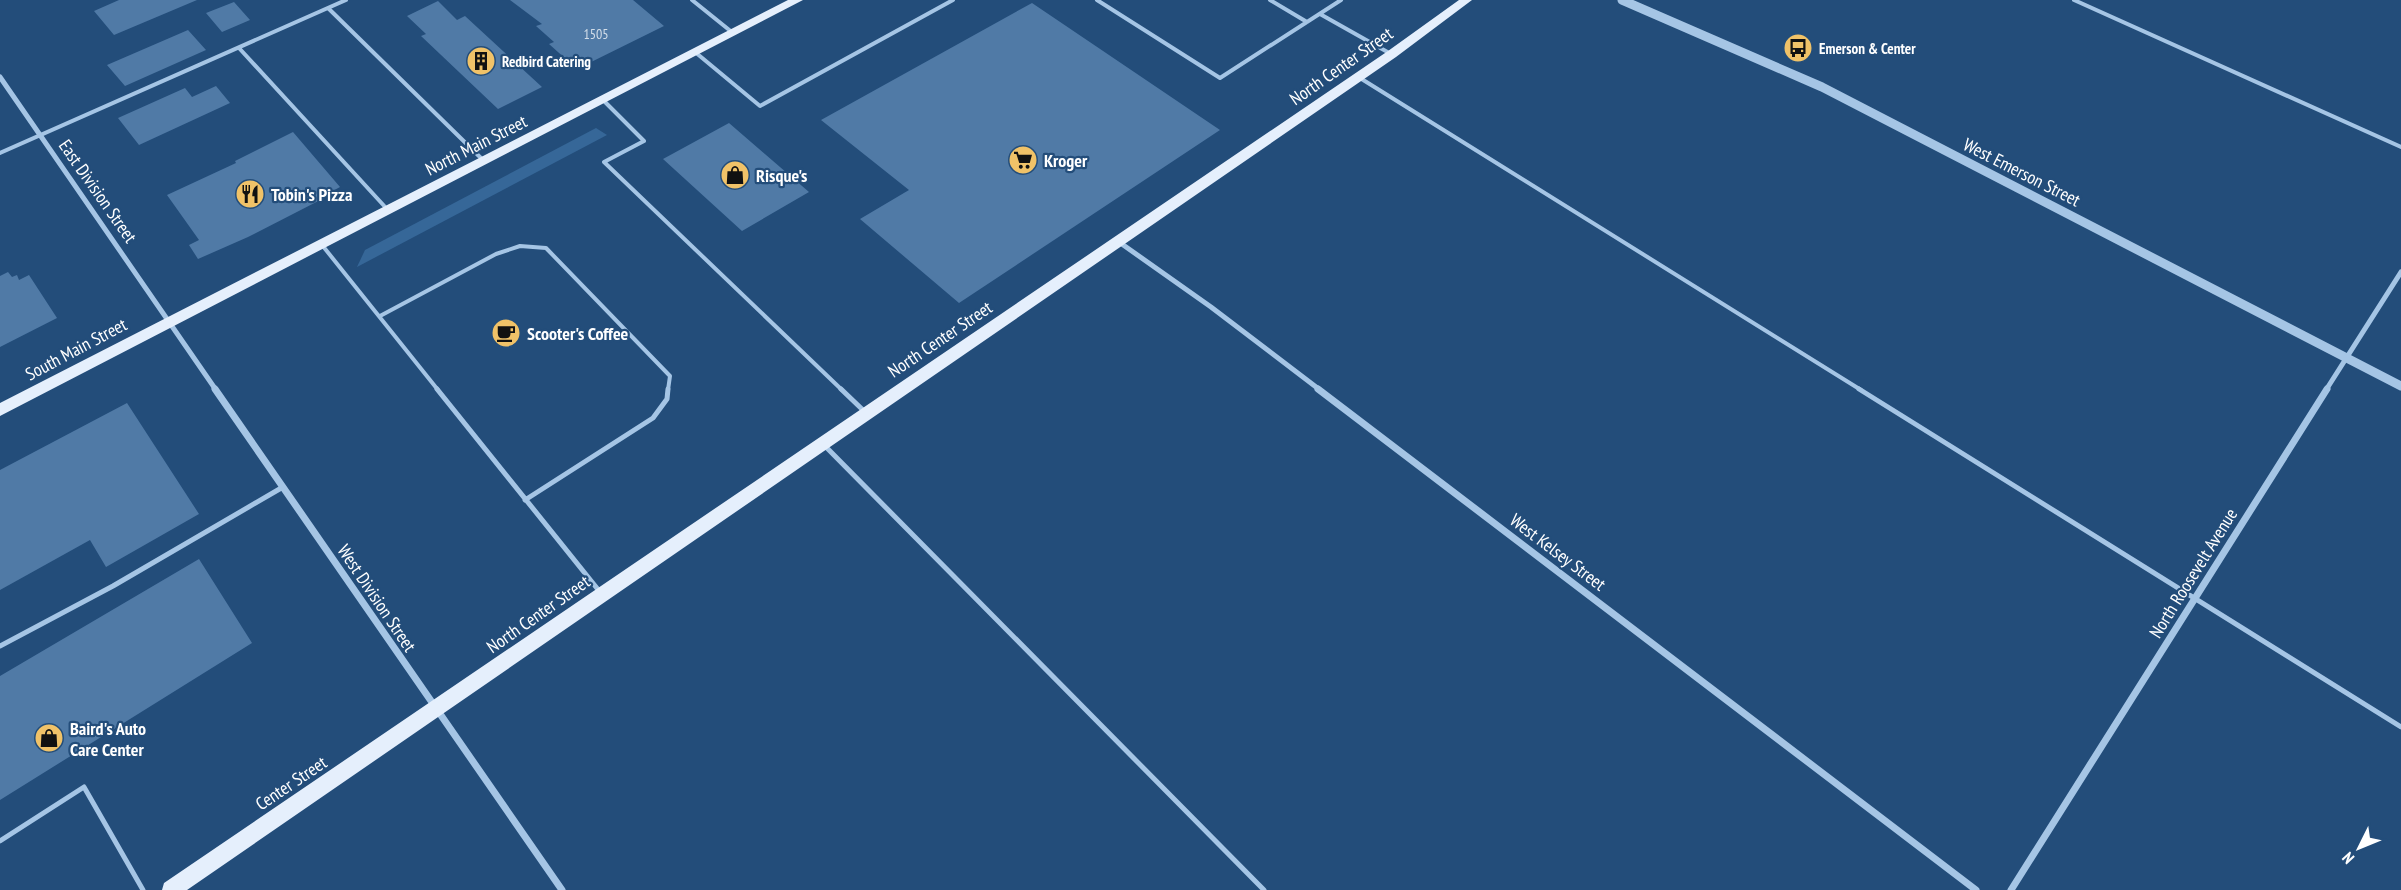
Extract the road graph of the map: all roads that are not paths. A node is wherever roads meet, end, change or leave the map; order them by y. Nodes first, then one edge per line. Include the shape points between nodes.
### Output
1 (346, 0) edge
2 (692, 0) edge
3 (797, 0) edge
4 (953, 0) edge
5 (1097, 0) edge
6 (1270, 0) edge
7 (1341, 0) edge
8 (1466, 0) edge
9 (1622, 0) edge
10 (2074, 0) edge
11 (328, 8) junction
12 (1320, 14) junction
13 (1308, 22) junction
14 (733, 33) junction
15 (239, 48) junction
16 (695, 52) junction
17 (1392, 54) junction
18 (0, 77) edge
19 (1359, 77) junction
20 (603, 100) junction
21 (41, 135) junction
22 (2401, 147) edge
23 (0, 153) edge
24 (483, 161) junction
25 (388, 210) junction
26 (1119, 242) junction
27 (322, 244) junction
28 (2401, 272) edge
29 (380, 316) junction
30 (171, 322) junction
31 (2346, 357) junction
32 (2401, 386) edge
33 (0, 411) edge
34 (866, 413) junction
35 (822, 444) junction
36 (283, 487) junction
37 (525, 500) junction
38 (602, 594) junction
39 (2195, 598) junction
40 (0, 646) edge
41 (434, 710) junction
42 (2401, 727) edge
43 (0, 841) edge
44 (143, 890) edge
45 (171, 890) edge
46 (562, 890) edge
47 (1264, 890) edge
48 (1976, 890) edge
49 (2011, 890) edge

1 - 11 lane
2 - 14 lane
3 - 14 main road, North Main Street
4 - 16 lane via 760,106
5 - 13 lane via 1220,78
6 - 13 lane
7 - 12 lane
8 - 17 main road, North Center Street
9 - 31 street, West Emerson Street via 1822,87
10 - 22 lane
11 - 15 lane
11 - 24 lane
12 - 13 lane
12 - 17 lane
14 - 16 main road, North Main Street
15 - 21 lane
15 - 25 lane
16 - 20 main road, North Main Street
17 - 19 main road, North Center Street
18 - 21 street, East Division Street
19 - 26 main road, North Center Street
19 - 39 lane
20 - 24 main road, North Main Street
20 - 34 lane via 644,141 604,162
21 - 23 lane
21 - 30 street, East Division Street
24 - 25 main road, North Main Street
25 - 27 main road, North Main Street
26 - 34 main road, North Center Street
26 - 48 street, West Kelsey Street via 1211,307
27 - 29 lane
27 - 30 main road, North Main Street
28 - 31 street, North Roosevelt Avenue
29 - 37 lane
29 - 37 lane via 496,254 520,246 546,248 670,376 667,399 653,418
30 - 33 main road, South Main Street
30 - 36 street, West Division Street
31 - 32 street, West Emerson Street
31 - 39 street, North Roosevelt Avenue
34 - 35 main road, North Center Street
35 - 38 main road, North Center Street
35 - 47 lane
36 - 40 lane
36 - 41 street, West Division Street
37 - 38 lane
38 - 41 main road, North Center Street
39 - 42 lane
39 - 49 street, North Roosevelt Avenue
41 - 45 main road, Center Street
41 - 46 street, West Division Street
43 - 44 lane via 84,787

